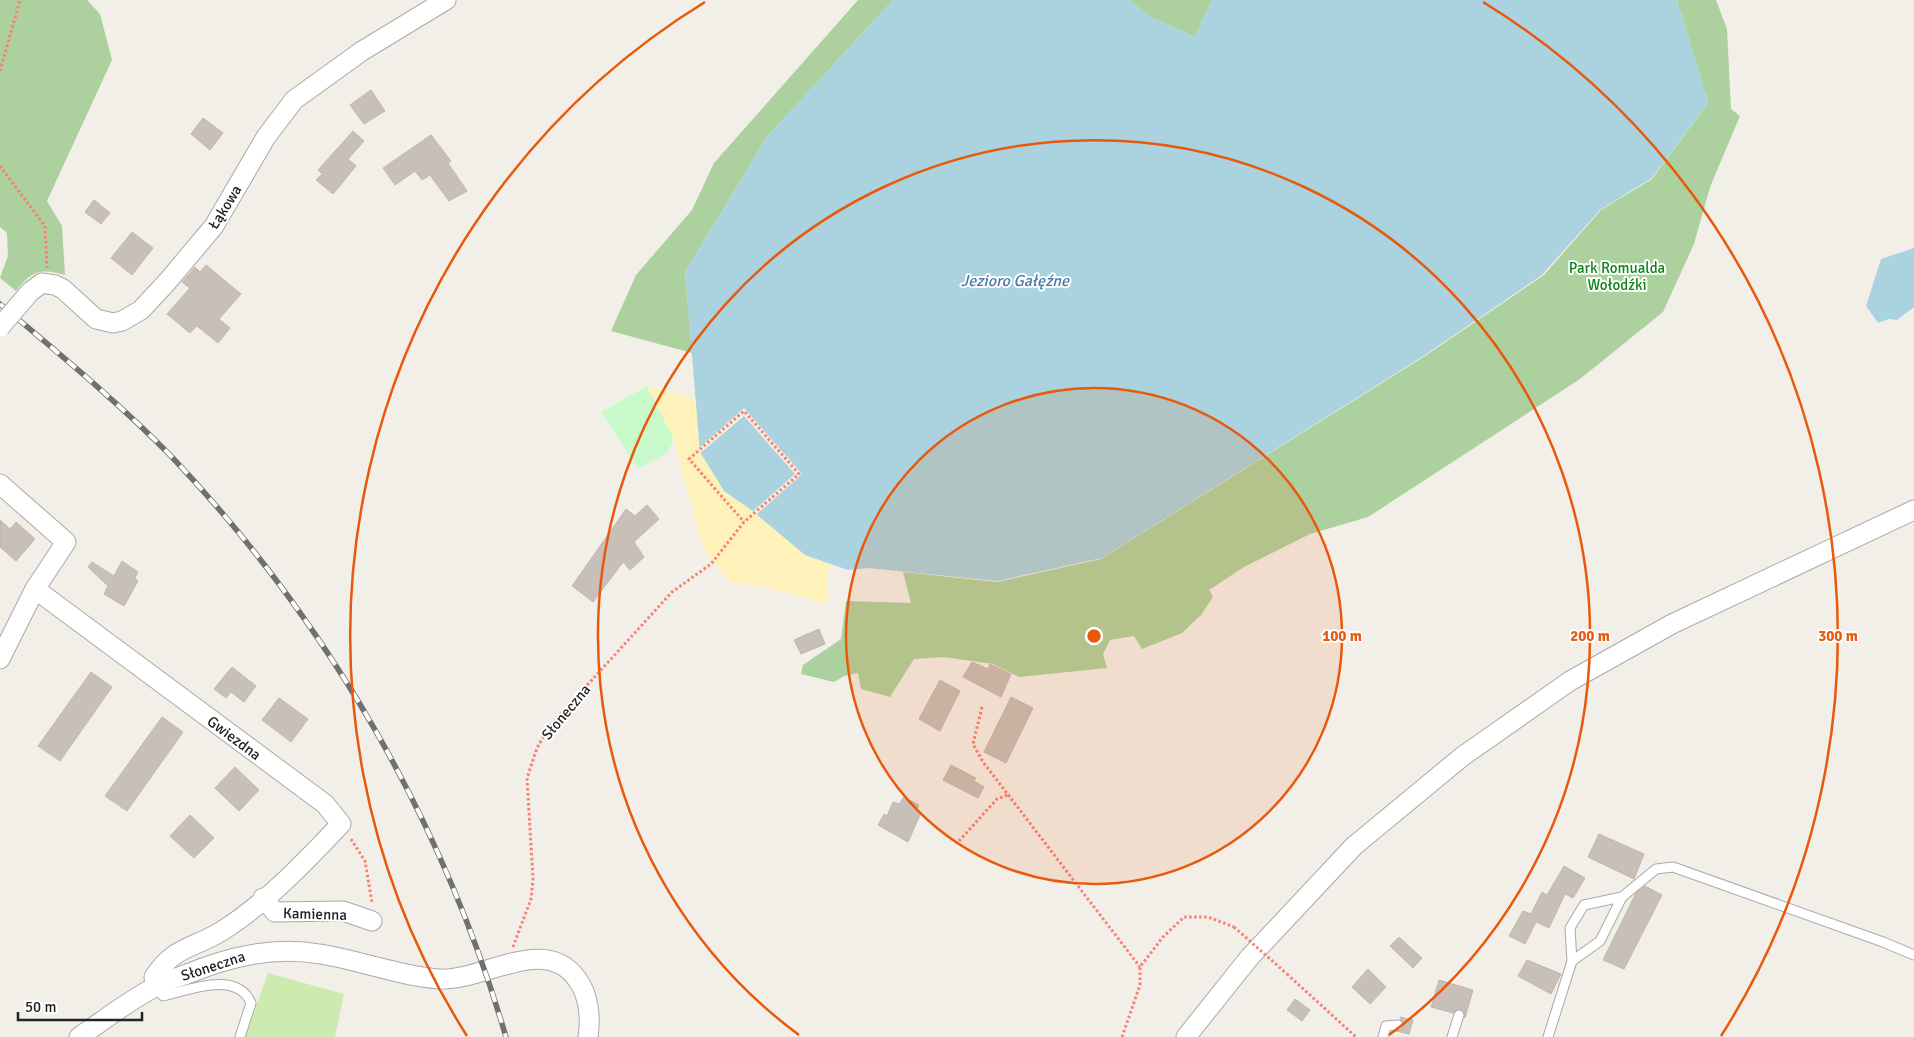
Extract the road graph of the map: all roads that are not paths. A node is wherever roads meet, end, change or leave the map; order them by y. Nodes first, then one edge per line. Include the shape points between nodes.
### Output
1 (446, 0) edge
2 (0, 326) edge
3 (0, 484) edge
4 (1914, 510) edge
5 (35, 589) junction
6 (1, 656) edge
7 (1622, 896) junction
8 (263, 898) junction
9 (372, 921) road end
10 (1914, 956) edge
11 (1572, 961) junction
12 (156, 986) junction
13 (1459, 1016) dead end
14 (1398, 1025) dead end
15 (79, 1037) edge
16 (240, 1037) edge
17 (588, 1037) edge
18 (1186, 1037) edge
19 (1382, 1037) edge
20 (1452, 1037) edge
21 (1548, 1037) edge

1 - 2 street, Łąkowa, bridge via 362,51 294,100 266,137 214,226 141,310 113,323 104,322 90,315 62,289 47,283 37,285
3 - 5 street via 66,542
4 - 18 street via 1672,624 1570,682 1463,756 1354,846 1249,958
5 - 6 street
5 - 8 street, Gwiezdna via 324,804 341,824 301,866
7 - 10 lane via 1656,869 1672,867
7 - 11 lane via 1600,940
7 - 11 lane via 1584,905 1570,928
8 - 9 street, Kamienna via 275,912 343,912
8 - 12 street via 226,929 164,961 154,977
11 - 21 lane
12 - 15 street, Słoneczna
12 - 16 lane, Słoneczna via 163,996 213,984 241,988 251,1003
12 - 17 street, Słoneczna via 219,961 249,954 299,952 438,979 479,974 506,964 538,958 573,972 581,984 590,1024
13 - 20 lane
14 - 19 lane via 1386,1026

